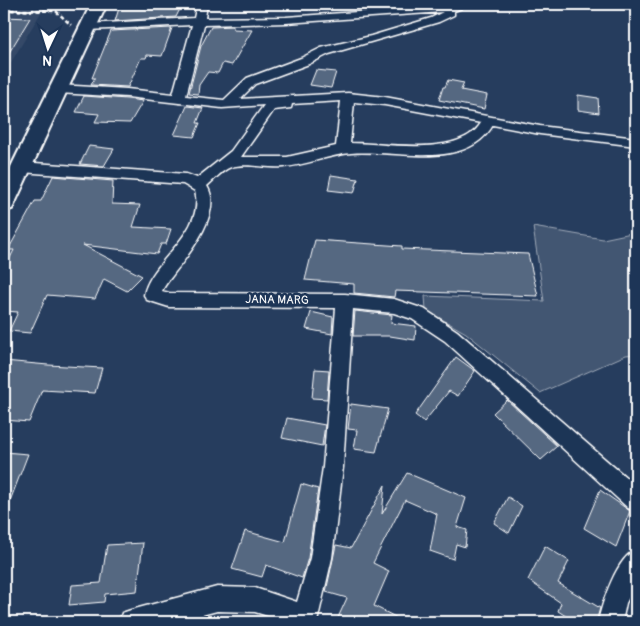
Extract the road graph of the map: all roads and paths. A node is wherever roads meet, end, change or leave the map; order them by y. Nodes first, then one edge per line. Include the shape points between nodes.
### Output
1 (99, 4) edge
2 (202, 4) edge
3 (628, 4) edge
4 (636, 4) edge
5 (456, 6) edge
6 (4, 10) edge
7 (199, 22) junction
8 (86, 31) junction
9 (58, 89) junction
10 (348, 97) junction
11 (179, 98) junction
12 (228, 104) junction
13 (489, 120) junction
14 (636, 142) edge
15 (342, 150) junction
16 (224, 164) junction
17 (21, 166) junction
18 (198, 185) junction
19 (4, 203) edge
20 (345, 301) junction
21 (636, 500) edge
22 (636, 561) edge
23 (305, 619) edge
24 (131, 622) edge
25 (610, 622) edge

1 - 8 highway
2 - 7 street
3 - 4 street
5 - 7 street via 286,20
5 - 12 street via 448,15 435,20 325,51 305,62 251,81
6 - 8 path via 56,11 76,33
7 - 8 street via 119,24
7 - 11 street
8 - 9 highway
9 - 11 street
9 - 17 highway
10 - 12 street
10 - 13 street
10 - 15 street
10 - 16 street via 327,106 305,103 270,107 236,154
11 - 12 street
13 - 14 street
13 - 15 street via 478,137 461,146 430,150
15 - 16 street via 280,163
16 - 18 street
17 - 18 street via 186,179
17 - 19 highway
18 - 20 street, JANA MARG via 203,191 204,204 196,228 154,288 153,295 169,300
20 - 21 street, JANA MARG via 394,306 418,314 435,325
20 - 23 street via 333,467 321,558
22 - 25 street via 616,600
23 - 24 street via 255,600 217,599

